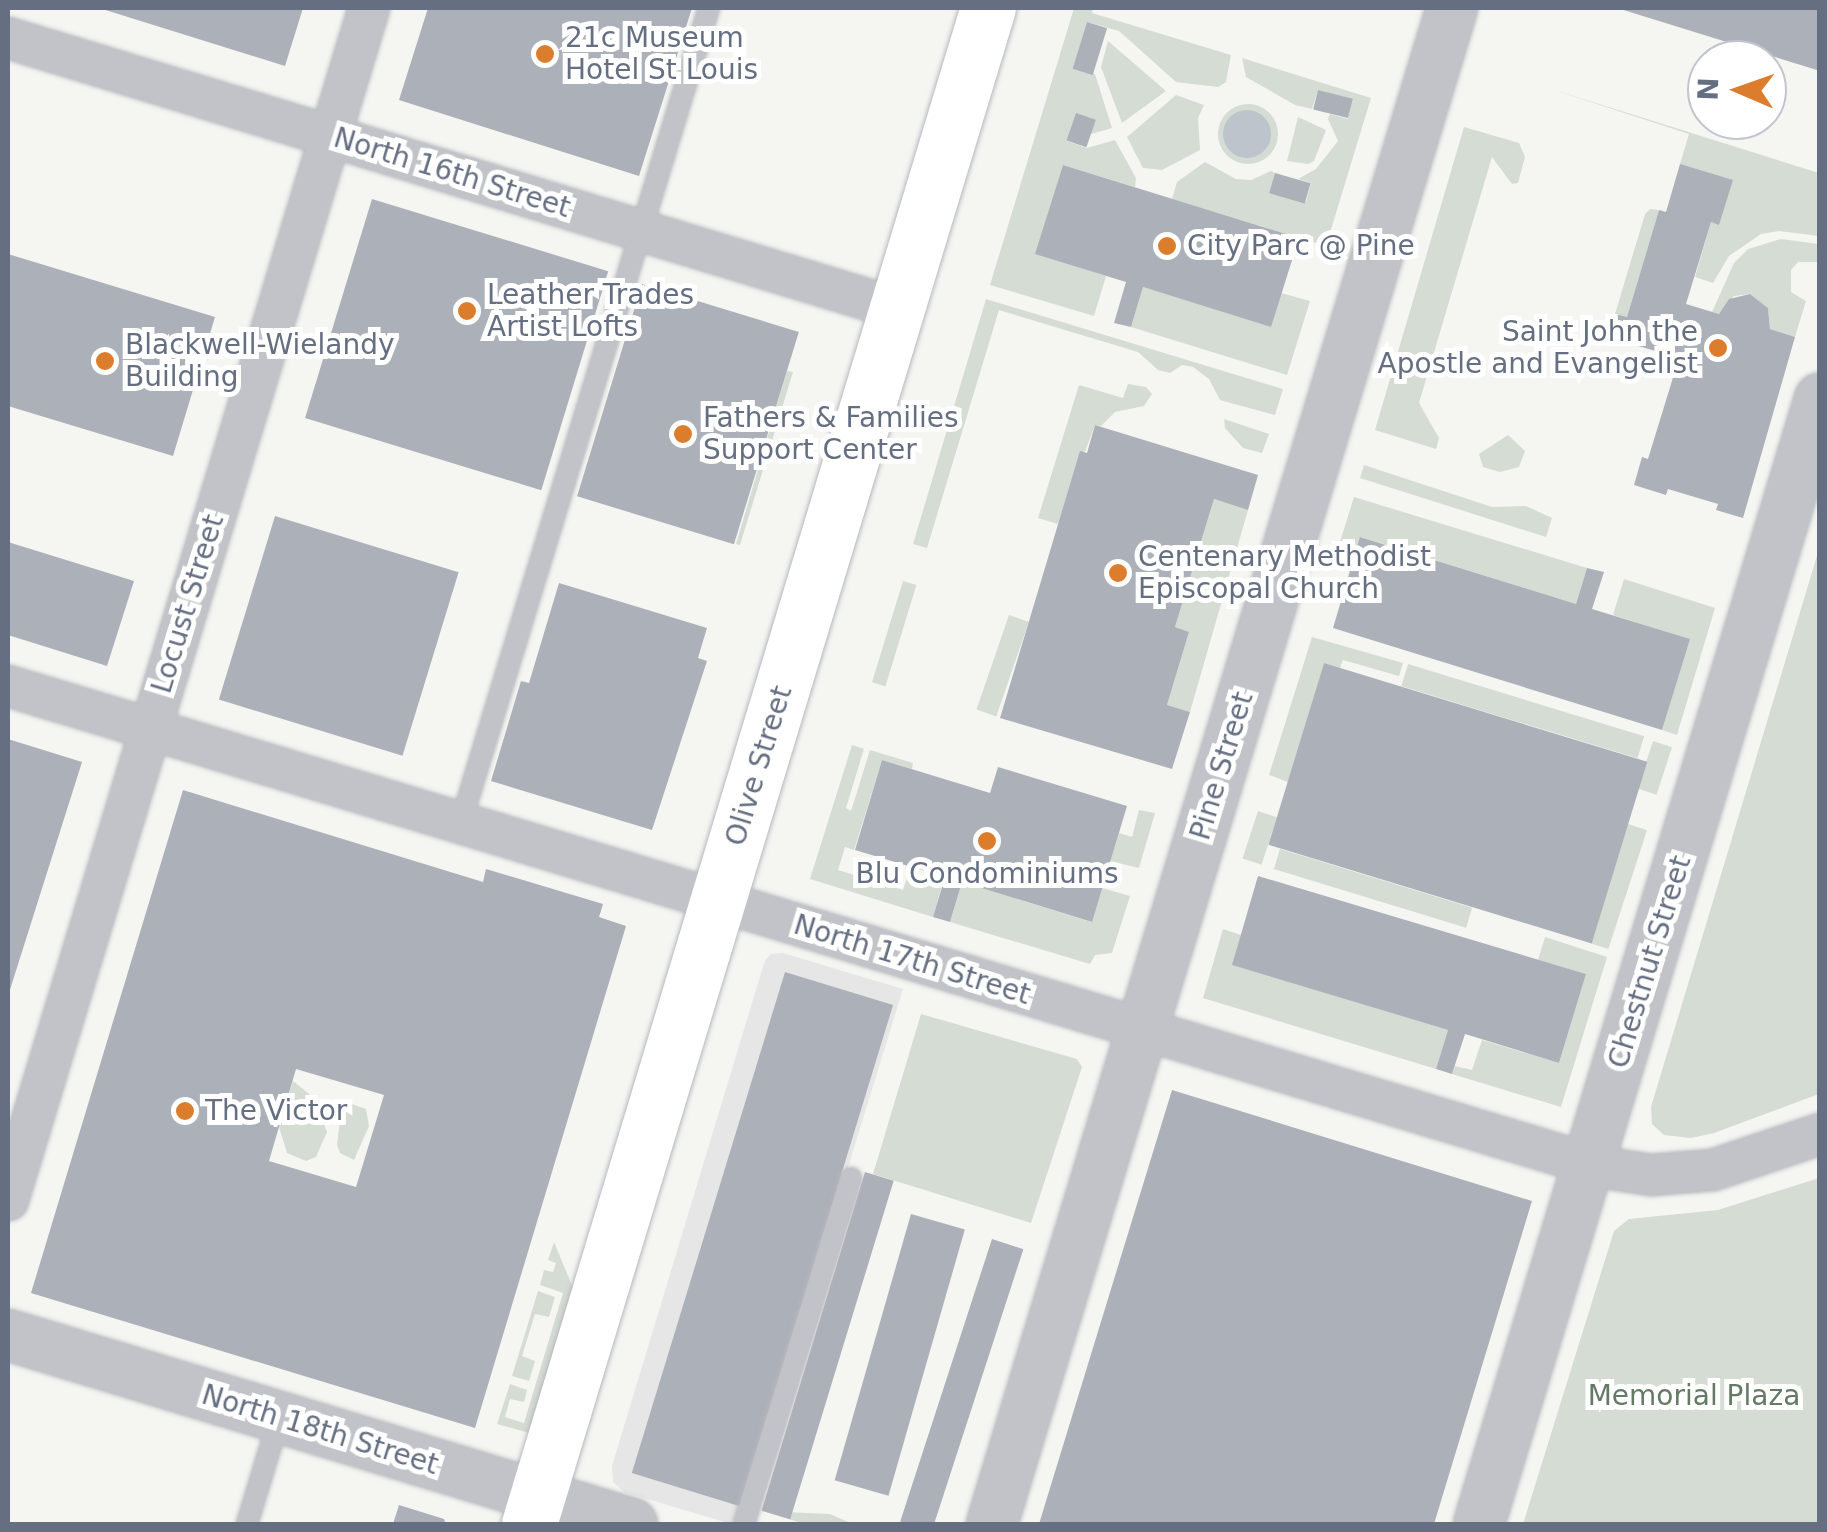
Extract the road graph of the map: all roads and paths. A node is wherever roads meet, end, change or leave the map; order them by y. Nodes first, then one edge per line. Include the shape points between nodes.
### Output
1 (17, 8) edge
2 (369, 8) edge
3 (710, 8) edge
4 (988, 8) edge
5 (1452, 8) edge
6 (8, 39) edge
7 (330, 136) junction
8 (642, 230) junction
9 (895, 308) junction
10 (1820, 399) edge
11 (8, 686) edge
12 (150, 728) junction
13 (461, 822) junction
14 (719, 901) junction
15 (1141, 1031) junction
16 (1820, 1134) edge
17 (1589, 1165) junction
18 (851, 1178) dead end
19 (8, 1200) edge
20 (8, 1335) edge
21 (279, 1419) junction
22 (533, 1510) edge
23 (247, 1524) edge
24 (632, 1524) edge
25 (744, 1524) edge
26 (992, 1524) edge
27 (1479, 1524) edge

1 - 6 street
2 - 7 street, Locust Street
3 - 8 lane
4 - 9 main road, Olive Street
5 - 15 street, Pine Street
6 - 7 street, North 16th Street
7 - 8 street, North 16th Street
7 - 12 street, Locust Street
8 - 9 street, North 16th Street
8 - 13 lane
9 - 14 main road, Olive Street
10 - 17 street, Chestnut Street
11 - 12 street, North 17th Street
12 - 13 street, North 17th Street
12 - 19 street, Locust Street
13 - 14 street, North 17th Street
14 - 15 street, North 17th Street
14 - 22 main road, Olive Street
15 - 17 street, North 17th Street
15 - 26 street, Pine Street
16 - 17 street, North 17th Street via 1713,1170 1651,1175
17 - 27 street, Chestnut Street
18 - 25 lane
20 - 21 street, North 18th Street
21 - 22 street, North 18th Street
21 - 23 lane
22 - 24 street, North 18th Street

